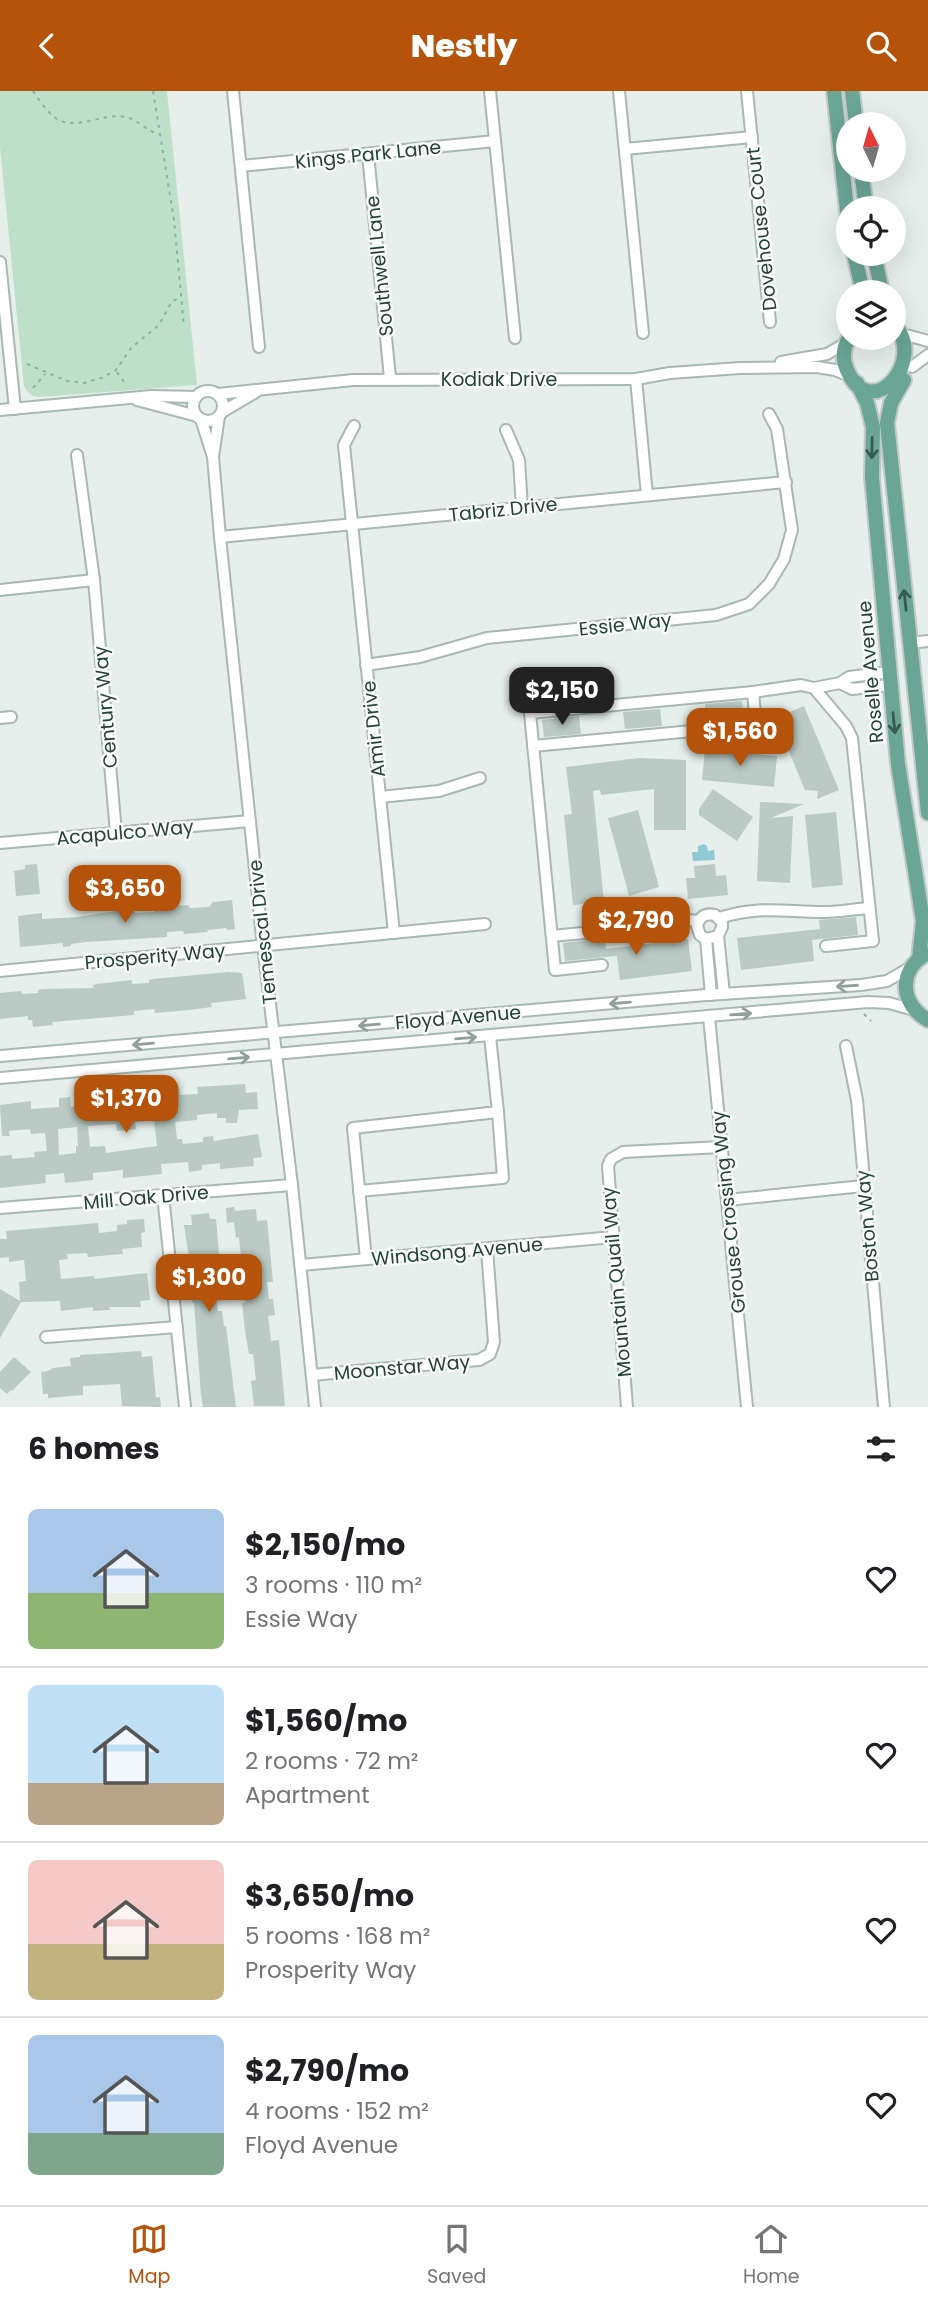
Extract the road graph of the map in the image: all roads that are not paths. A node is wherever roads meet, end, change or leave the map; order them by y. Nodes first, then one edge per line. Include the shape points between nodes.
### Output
1 (233, 91) edge
2 (490, 91) edge
3 (619, 91) edge
4 (747, 91) edge
5 (834, 91) edge
6 (852, 91) edge
7 (855, 112) edge
8 (752, 137) junction
9 (495, 141) junction
10 (625, 149) junction
11 (368, 154) junction
12 (241, 166) junction
13 (845, 196) edge
14 (0, 262) edge
15 (2, 308) edge
16 (770, 322) dead end
17 (906, 330) edge
18 (643, 333) dead end
19 (515, 338) dead end
20 (906, 338) edge
21 (928, 341) edge
22 (259, 347) dead end
23 (836, 348) edge
24 (846, 350) edge
25 (928, 355) edge
26 (912, 367) junction
27 (740, 368) junction
28 (390, 378) junction
29 (636, 379) junction
30 (853, 380) junction
31 (904, 380) junction
32 (258, 391) junction
33 (218, 394) junction
34 (196, 397) junction
35 (135, 399) junction
36 (15, 409) junction
37 (0, 410) edge
38 (221, 414) junction
39 (769, 414) dead end
40 (199, 417) junction
41 (354, 426) dead end
42 (506, 430) dead end
43 (77, 455) dead end
44 (214, 457) junction
45 (786, 482) junction
46 (647, 495) junction
47 (522, 507) junction
48 (352, 524) junction
49 (220, 537) junction
50 (94, 580) junction
51 (0, 590) edge
52 (928, 641) edge
53 (909, 643) junction
54 (366, 665) junction
55 (890, 679) junction
56 (814, 688) junction
57 (753, 692) junction
58 (533, 746) junction
59 (480, 778) dead end
60 (380, 797) junction
61 (928, 814) edge
62 (250, 821) junction
63 (116, 833) junction
64 (0, 843) edge
65 (869, 908) junction
66 (719, 918) junction
67 (698, 921) junction
68 (485, 924) dead end
69 (394, 933) junction
70 (552, 936) junction
71 (712, 937) junction
72 (263, 946) junction
73 (826, 946) dead end
74 (919, 960) edge
75 (0, 963) edge
76 (602, 965) dead end
77 (0, 970) edge
78 (724, 994) junction
79 (711, 995) junction
80 (709, 1017) junction
81 (923, 1018) edge
82 (273, 1033) junction
83 (490, 1036) junction
84 (846, 1046) dead end
85 (275, 1055) junction
86 (0, 1056) edge
87 (0, 1078) edge
88 (498, 1112) junction
89 (721, 1147) junction
90 (292, 1185) junction
91 (863, 1186) junction
92 (359, 1191) junction
93 (163, 1195) junction
94 (727, 1200) junction
95 (0, 1208) edge
96 (613, 1237) junction
97 (487, 1249) junction
98 (366, 1259) junction
99 (301, 1265) junction
100 (177, 1327) junction
101 (46, 1337) dead end
102 (312, 1375) junction
103 (185, 1407) edge
104 (315, 1407) edge
105 (627, 1407) edge
106 (747, 1407) edge
107 (884, 1407) edge

1 - 12 street
2 - 9 street
3 - 10 street
4 - 8 street, Dovehouse Court
5 - 13 main road
6 - 7 main road
8 - 10 street
8 - 16 street, Dovehouse Court
9 - 11 street, Kings Park Lane
9 - 19 street
10 - 18 street
11 - 12 street, Kings Park Lane
11 - 28 street, Southwell Lane
12 - 22 street
14 - 15 street
15 - 36 street
17 - 21 street
20 - 26 main road via 914,351
23 - 27 street, Kodiak Drive via 827,354
24 - 30 main road, Roselle Avenue via 844,358
25 - 26 street
26 - 31 main road
27 - 29 street, Kodiak Drive
27 - 30 street, Kodiak Drive via 824,367
28 - 29 street, Kodiak Drive
28 - 32 street, Kodiak Drive
29 - 46 street
30 - 31 main road via 877,391
30 -> 55 main road, Roselle Avenue via 867,403 873,427 872,478
53 -> 31 main road via 887,423 891,403
32 - 33 street, Kodiak Drive
32 - 38 street, Kodiak Drive
33 - 34 street via 204,391
33 - 38 street via 223,402
34 - 35 street
34 - 40 street via 193,407
35 - 36 street
35 - 40 street
36 - 37 street
38 - 40 street via 211,420
38 - 44 street, Temescal Drive
39 - 45 street, Essie Way via 777,429
40 - 44 street, Temescal Drive
41 - 48 street, Amir Drive via 344,445
42 - 47 street via 519,460
43 - 50 street, Century Way
44 - 49 street, Temescal Drive
45 - 46 street, Tabriz Drive
45 - 54 street, Essie Way via 792,530 784,559 769,584 748,604 716,615 487,638 420,657
46 - 47 street, Tabriz Drive
47 - 48 street, Tabriz Drive
48 - 49 street, Tabriz Drive
48 - 54 street, Amir Drive
49 - 62 street, Temescal Drive
50 - 51 street
50 - 63 street, Century Way
52 - 53 street
53 - 61 main road
54 - 60 street, Amir Drive
55 - 56 street via 849,677
55 -> 74 main road, Roselle Avenue via 898,764 923,921
56 - 57 street via 801,685
56 - 65 street via 852,738
57 - 58 street via 756,725
57 - 58 street via 530,713
58 - 70 street
59 - 60 street via 439,791
60 - 69 street, Amir Drive
62 - 63 street, Acapulco Way
62 - 72 street, Temescal Drive
63 - 64 street, Acapulco Way
65 - 66 street via 827,912 774,909
65 - 73 street via 873,941
66 - 67 street via 710,914
66 - 71 street via 722,927
67 - 70 street via 653,920
67 - 71 street via 698,930
68 - 69 street, Prosperity Way
69 - 72 street, Prosperity Way
70 - 76 street via 555,970
71 - 78 street
71 - 79 street
72 - 77 street, Prosperity Way
72 - 82 street, Temescal Drive
74 -> 78 street, Floyd Avenue via 881,983
74 - 81 main road, Roselle Avenue via 906,985 907,997
75 - 77 street
78 - 79 street, Floyd Avenue
79 -> 82 street, Floyd Avenue
80 -> 81 street, Floyd Avenue via 868,1002 889,1003
80 - 83 street, Floyd Avenue
80 - 89 street, Grouse Crossing Way
82 - 85 street, Temescal Drive
82 -> 86 street, Floyd Avenue
85 -> 83 street, Floyd Avenue
83 - 88 street
84 - 91 street, Boston Way
87 -> 85 street, Floyd Avenue
85 - 90 street, Temescal Drive
88 - 92 street via 353,1128
88 - 92 street via 503,1178
89 - 94 street, Grouse Crossing Way
89 - 96 street, Mountain Quail Way via 623,1152 611,1159 607,1171
90 - 93 street, Mill Oak Drive
90 - 99 street, Temescal Drive
91 - 94 street
91 - 107 street, Boston Way
92 - 98 street
93 - 95 street, Mill Oak Drive
93 - 100 street
94 - 106 street, Grouse Crossing Way
96 - 97 street, Windsong Avenue
96 - 105 street, Mountain Quail Way
97 - 98 street, Windsong Avenue
97 - 102 street, Moonstar Way via 494,1342 490,1354 479,1360
98 - 99 street, Windsong Avenue
99 - 102 street, Temescal Drive
100 - 101 street
100 - 103 street
102 - 104 street, Temescal Drive

